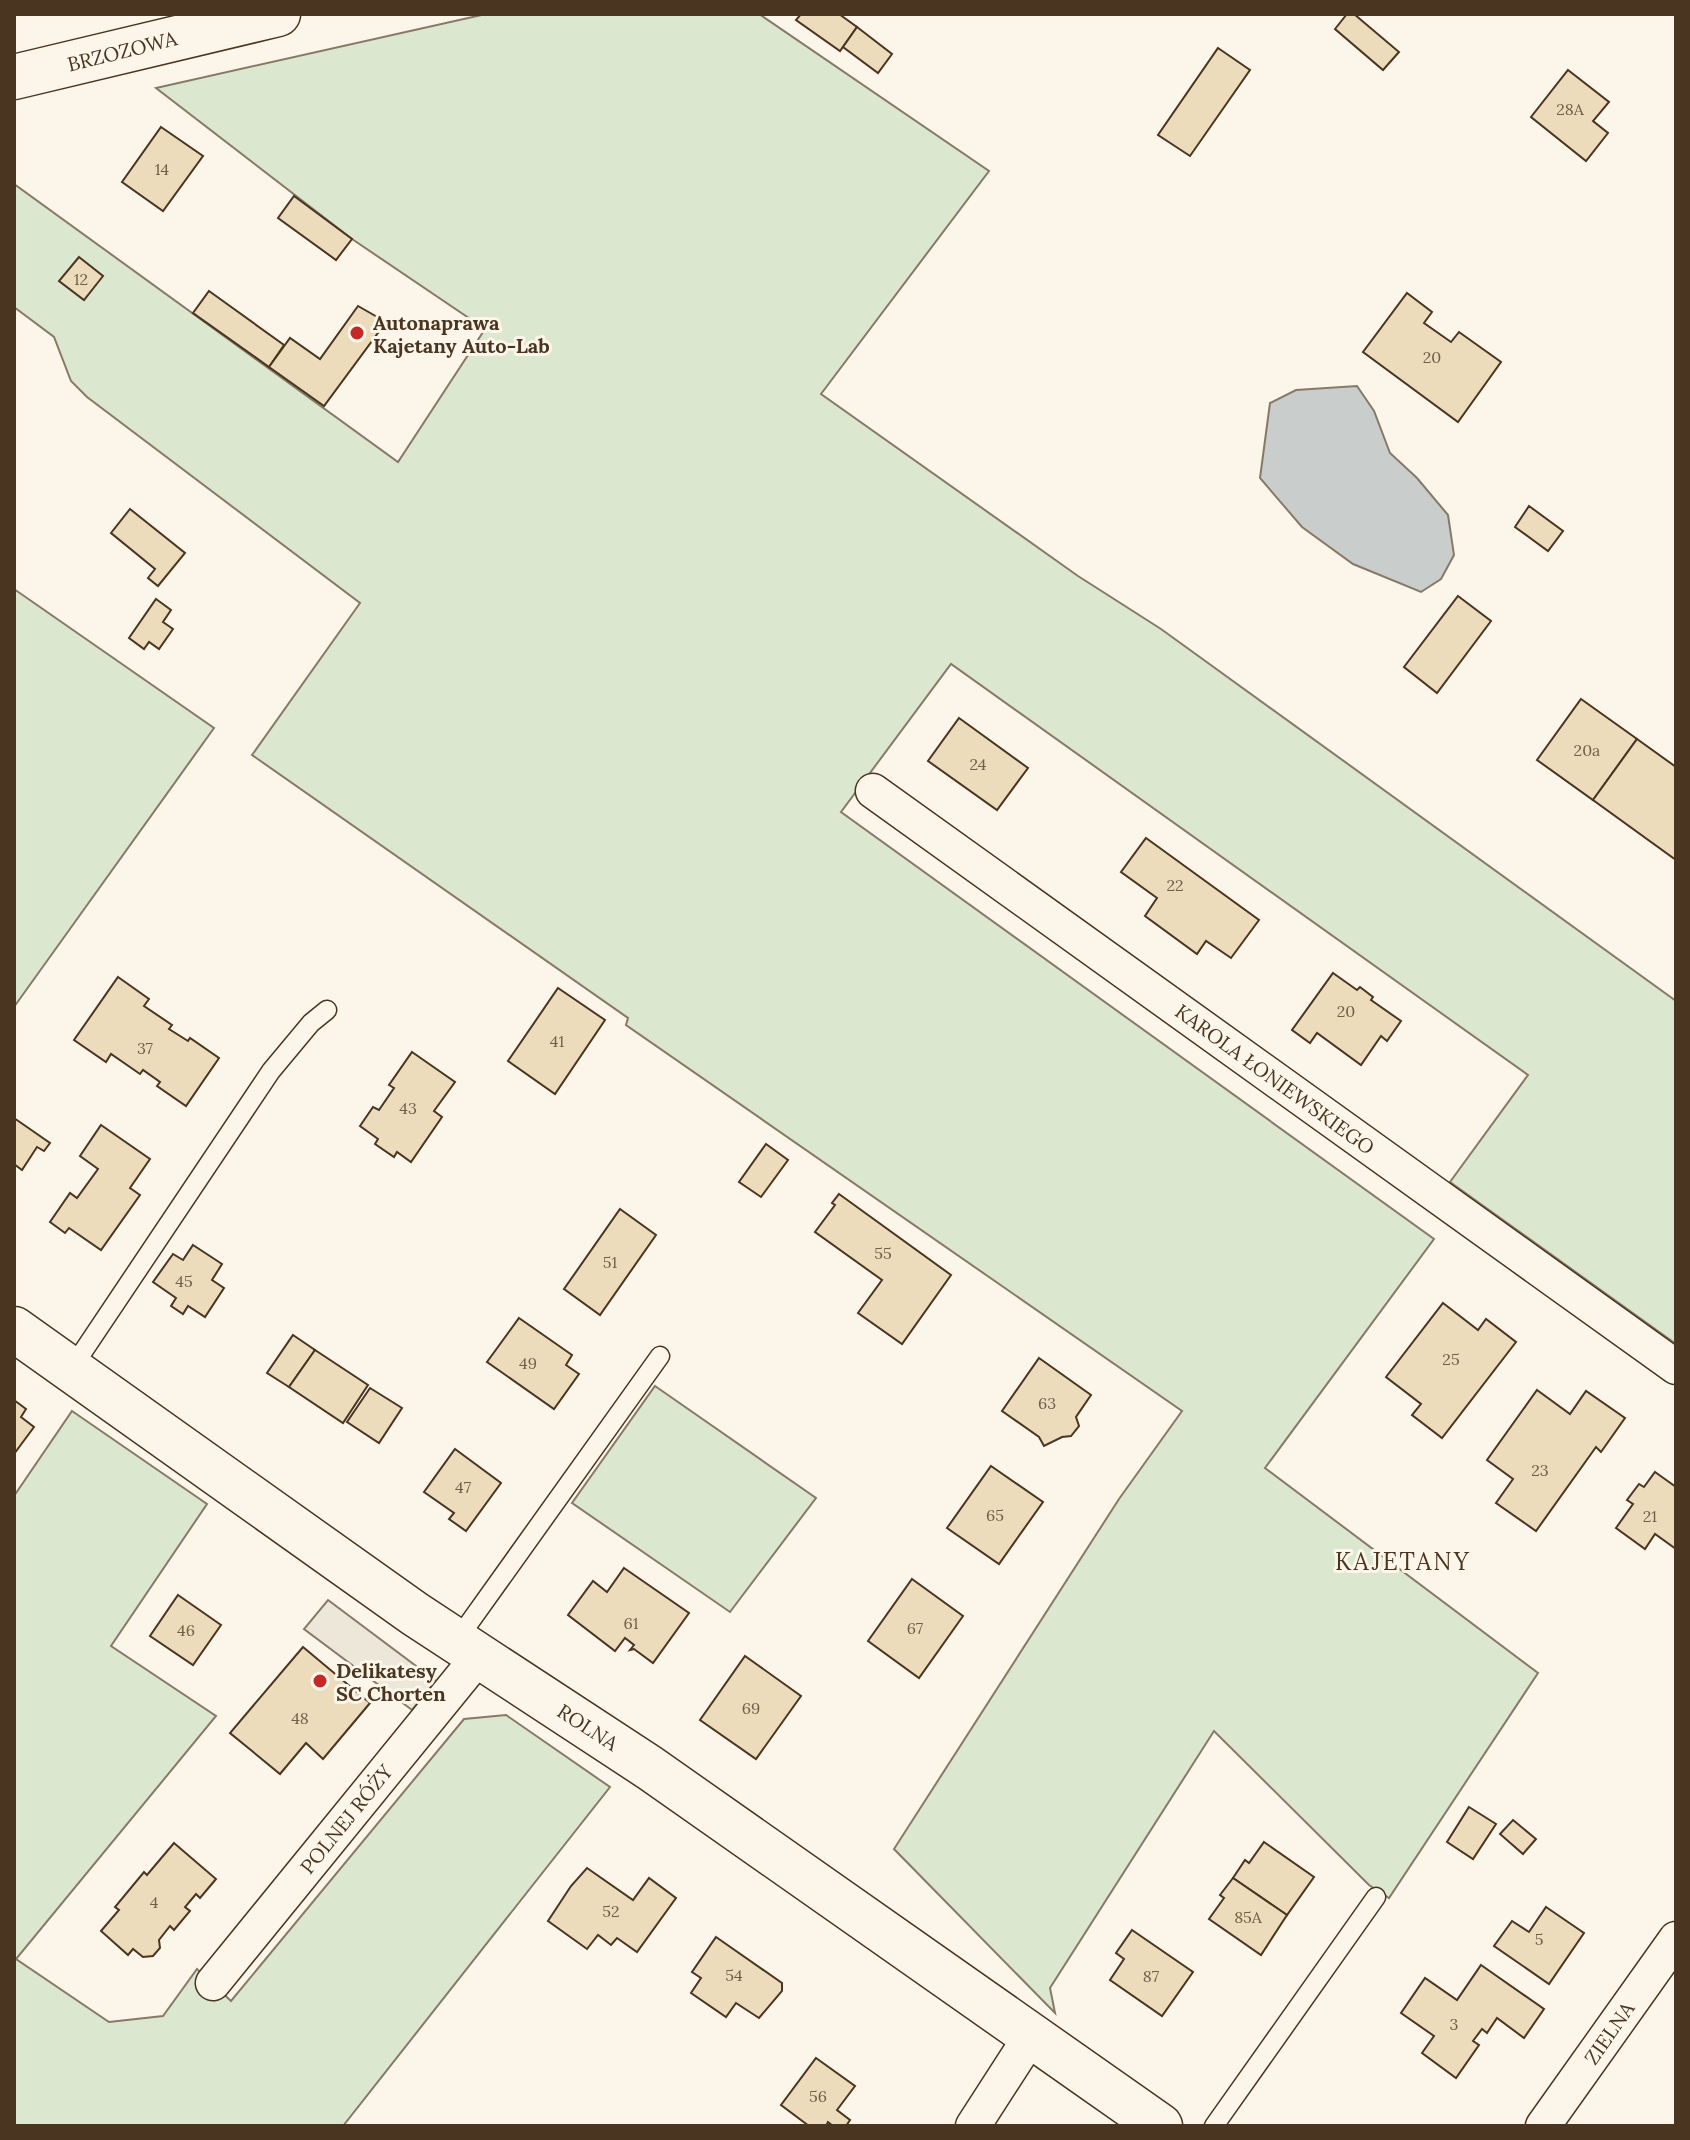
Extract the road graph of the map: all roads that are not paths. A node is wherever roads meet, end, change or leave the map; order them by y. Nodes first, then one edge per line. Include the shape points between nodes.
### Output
1 (278, 14) edge
2 (14, 77) edge
3 (873, 791) dead end
4 (327, 1010) dead end
5 (14, 1329) edge
6 (660, 1356) dead end
7 (1676, 1367) edge
8 (72, 1368) junction
9 (469, 1648) junction
10 (1376, 1897) dead end
11 (1676, 1939) edge
12 (213, 1983) dead end
13 (1031, 2036) junction
14 (973, 2126) edge
15 (1160, 2126) edge
16 (1214, 2126) edge
17 (1543, 2126) edge

1 - 2 street, BRZOZOWA
3 - 7 street, KAROLA ŁONIEWSKIEGO
4 - 8 lane via 271,1071
5 - 8 street, ROLNA
6 - 9 lane
8 - 9 street, ROLNA
9 - 12 street, POLNEJ RÓŻY
9 - 13 street, ROLNA via 662,1776
10 - 16 lane
11 - 17 street, ZIELNA
13 - 14 street
13 - 15 street, ROLNA

